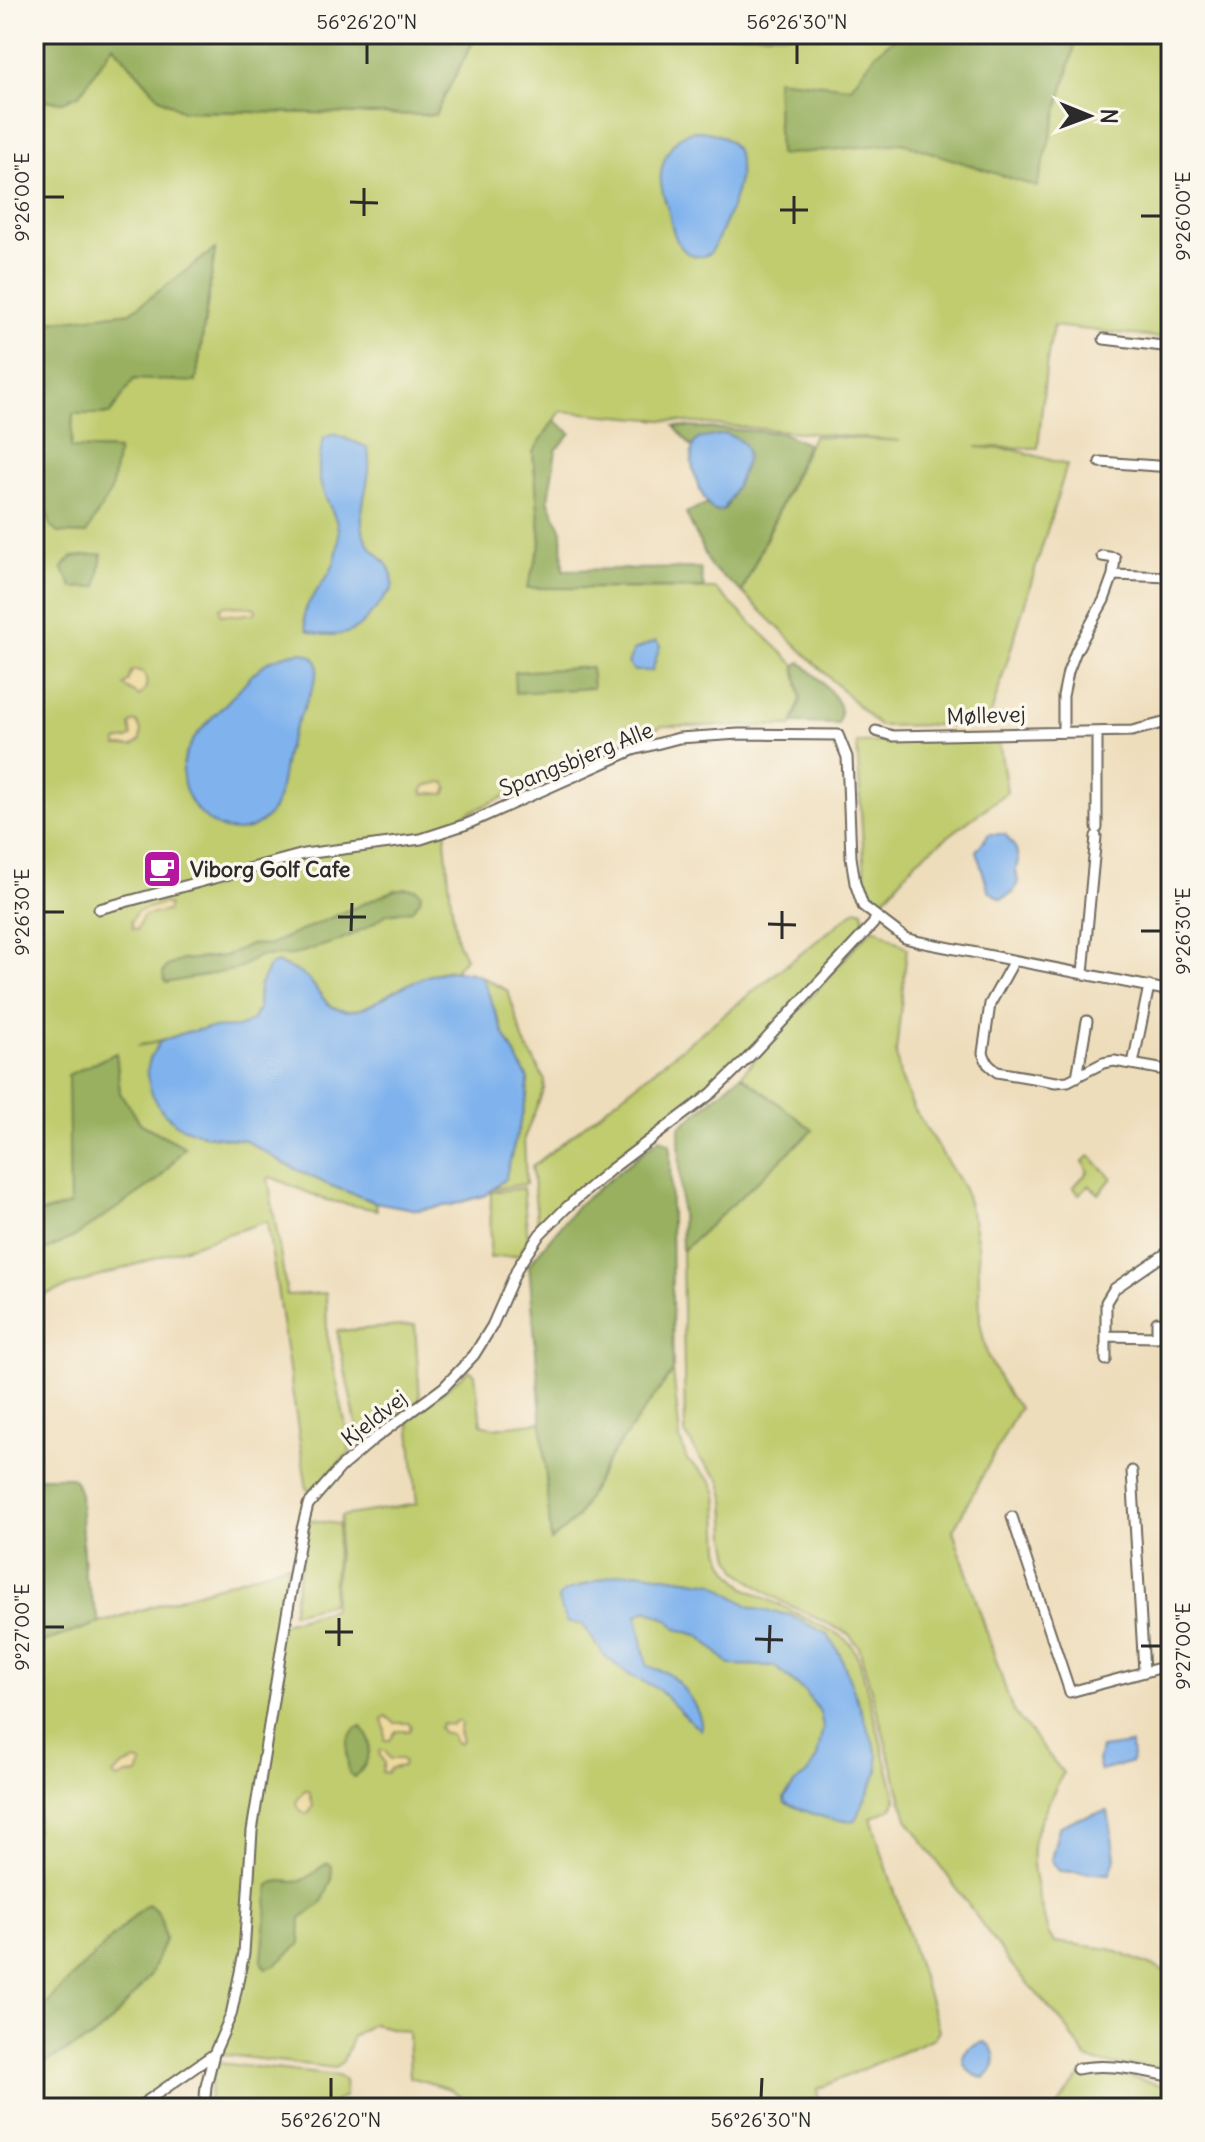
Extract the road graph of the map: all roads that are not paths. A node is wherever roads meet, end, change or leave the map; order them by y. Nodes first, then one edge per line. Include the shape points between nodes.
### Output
1 (1104, 339) dead end
2 (1171, 347) edge
3 (1100, 462) dead end
4 (1171, 467) edge
5 (1102, 556) dead end
6 (1113, 575) junction
7 (1171, 577) edge
8 (1171, 721) edge
9 (876, 731) dead end
10 (1063, 731) junction
11 (1097, 732) junction
12 (99, 909) dead end
13 (876, 917) junction
14 (1012, 960) junction
15 (1083, 973) junction
16 (1149, 986) junction
17 (1171, 991) edge
18 (1087, 1021) dead end
19 (1133, 1064) junction
20 (1171, 1071) edge
21 (1077, 1077) junction
22 (1171, 1250) edge
23 (1171, 1323) edge
24 (1106, 1336) junction
25 (1106, 1360) dead end
26 (1132, 1471) dead end
27 (1012, 1517) dead end
28 (1171, 1665) edge
29 (1144, 1671) junction
30 (214, 2054) junction
31 (1077, 2069) dead end
32 (1171, 2076) edge
33 (137, 2108) edge
34 (204, 2108) edge

1 - 2 street
3 - 4 street
5 - 6 street via 1115,558
6 - 7 street
6 - 10 street via 1068,672
8 - 11 street, Møllevej via 1132,731
9 - 10 street, Møllevej via 893,736
10 - 11 street, Møllevej
11 - 15 street via 1096,832
12 - 13 street, Spangsbjerg Alle via 304,854 421,839 633,750 679,738 838,735 847,757 855,883 863,906
13 - 14 street, Spangsbjerg Alle via 905,938
13 - 30 street, Kjeldvej via 712,1093 610,1170 540,1234 474,1355 444,1387 341,1467 308,1505 252,1831 244,1953 231,2015
14 - 15 street, Spangsbjerg Alle
14 - 21 street via 990,1004 983,1053 988,1064 997,1072 1056,1082
15 - 16 street, Spangsbjerg Alle
16 - 17 street, Spangsbjerg Alle
16 - 19 street
18 - 21 street
19 - 20 street
19 - 21 street via 1103,1063
22 - 24 street via 1114,1289 1106,1302
23 - 24 street via 1157,1322 1157,1337
24 - 25 street
26 - 29 street
27 - 29 street via 1070,1692
28 - 29 street
30 - 33 street
30 - 34 street, Kjeldvej
31 - 32 street via 1111,2066

